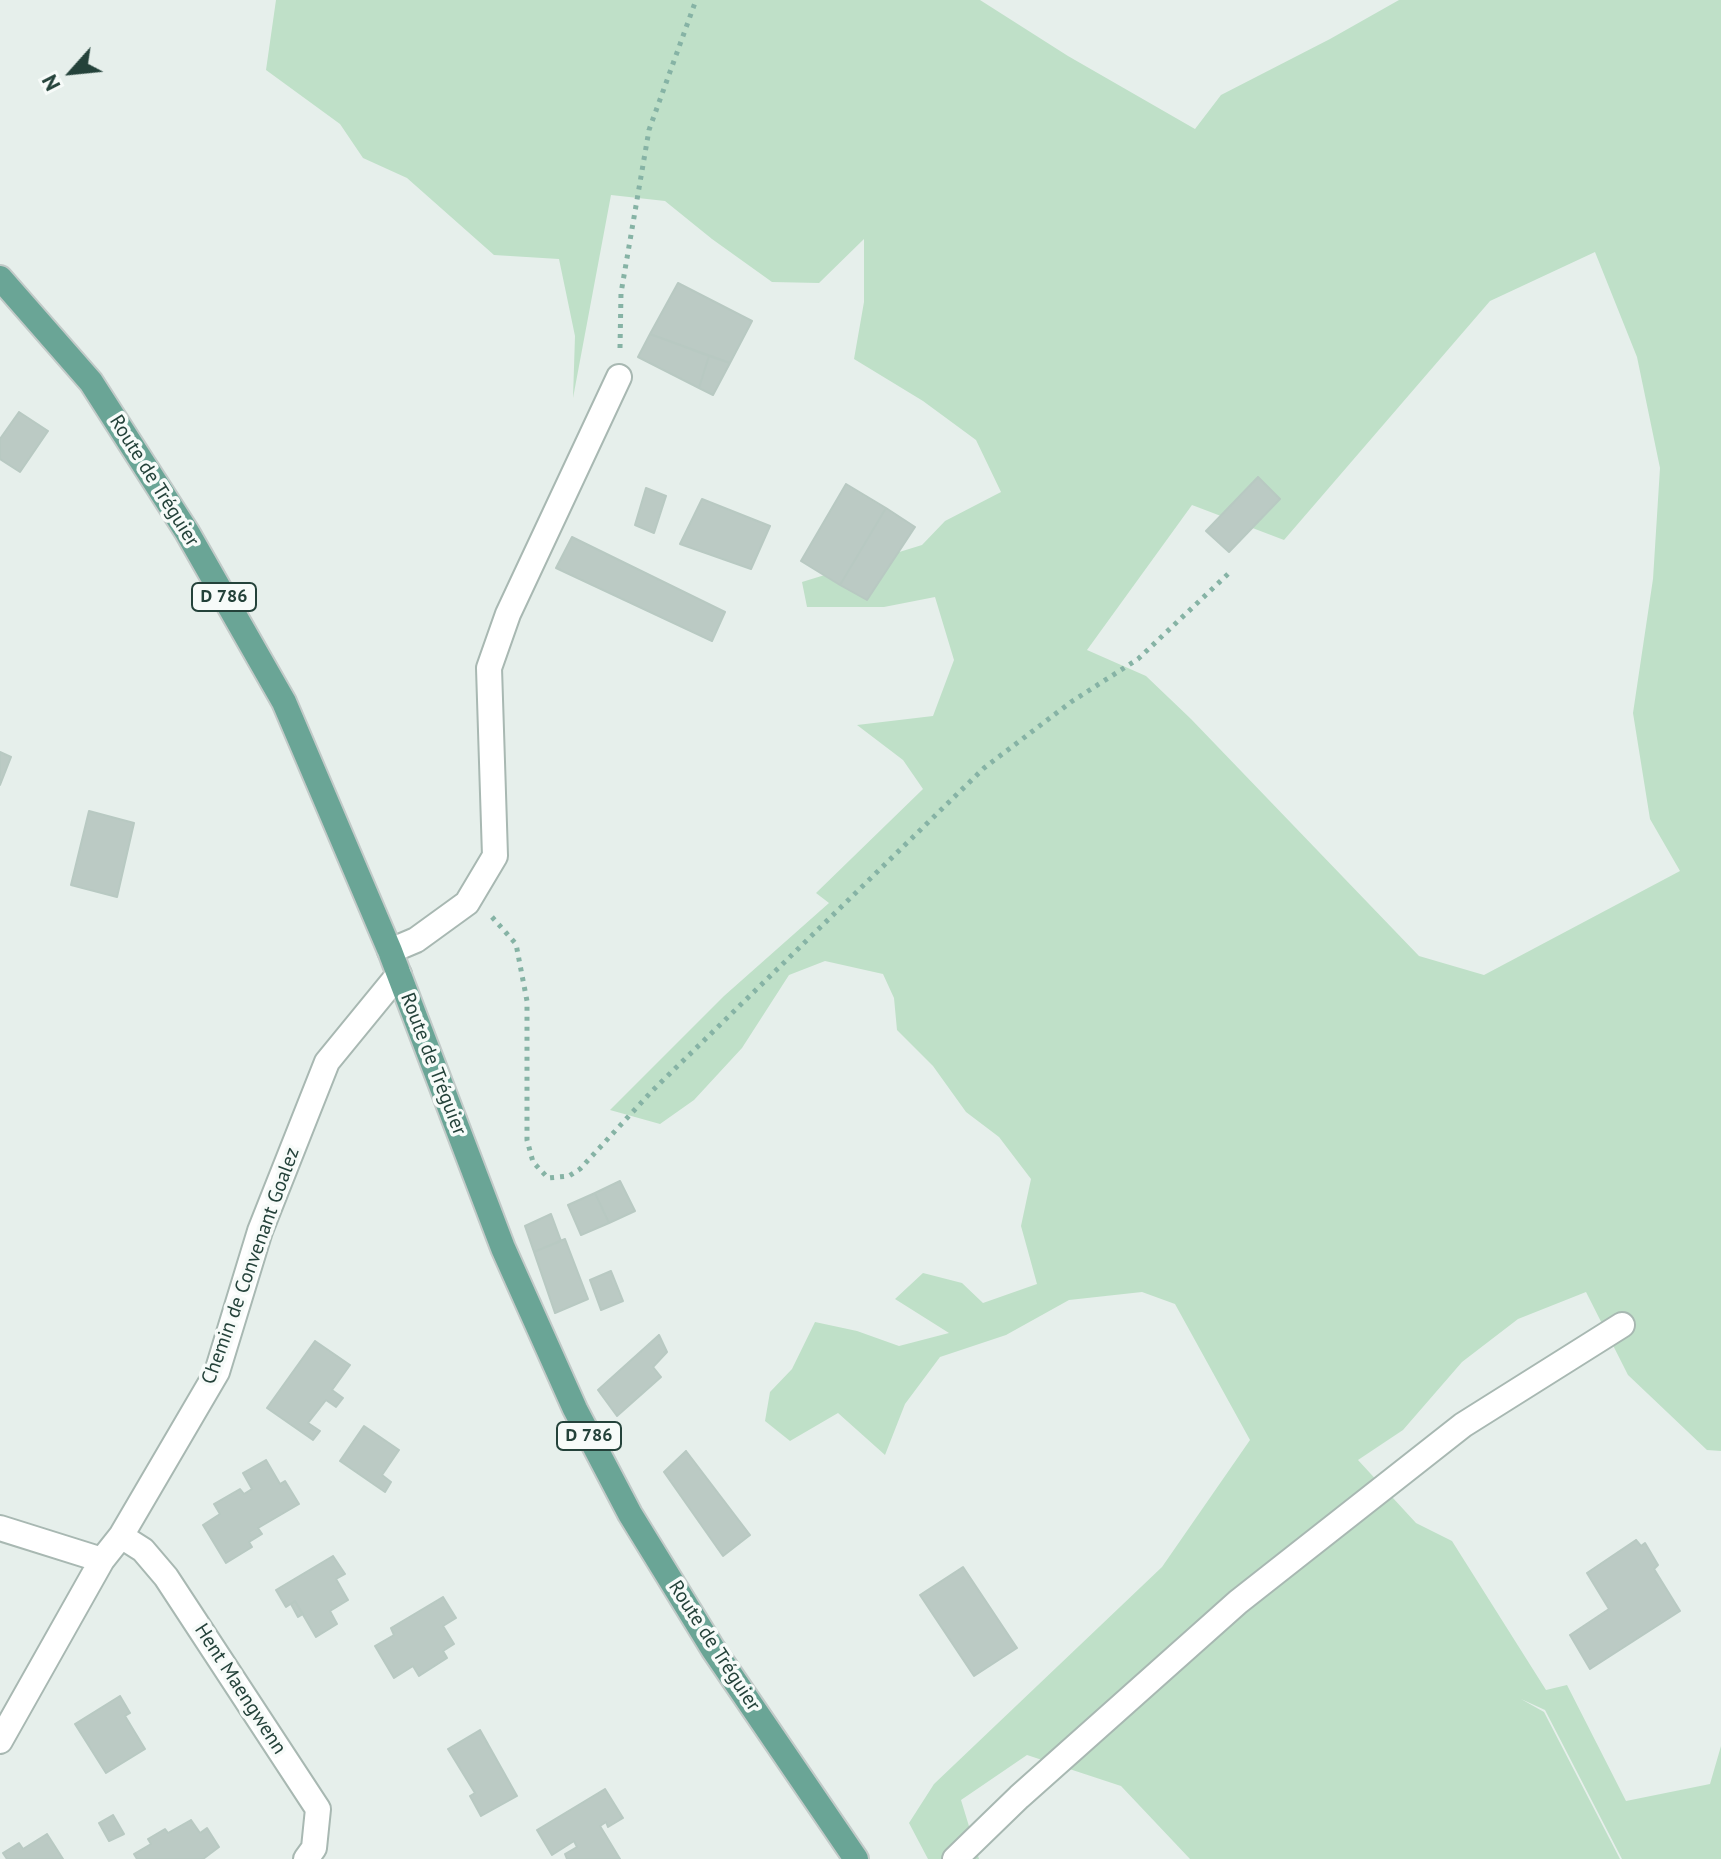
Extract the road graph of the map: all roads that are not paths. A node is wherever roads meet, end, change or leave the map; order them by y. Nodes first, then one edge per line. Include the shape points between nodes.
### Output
1 (0, 278) edge
2 (619, 377) road end
3 (394, 963) junction
4 (1622, 1325) dead end
5 (0, 1528) edge
6 (121, 1536) junction
7 (102, 1560) junction
8 (0, 1741) edge
9 (306, 1859) edge
10 (856, 1859) edge
11 (955, 1859) edge

1 - 3 main road, Route de Tréguier / D 786 via 91,382 187,532 284,702
2 - 3 street via 508,614 489,668 495,856 467,903
3 - 6 street, Chemin de Convenant Goalez via 327,1062 260,1231 217,1372
3 - 10 main road, Route de Tréguier / D 786 via 503,1248 581,1422 713,1649
4 - 11 street via 1463,1425 1238,1602
5 - 7 street
6 - 7 street, Chemin de Convenant Goalez
6 - 9 street, Hent Maengwenn via 143,1550 166,1577 318,1809 314,1848
7 - 8 street, Chemin de Convenant Goalez

